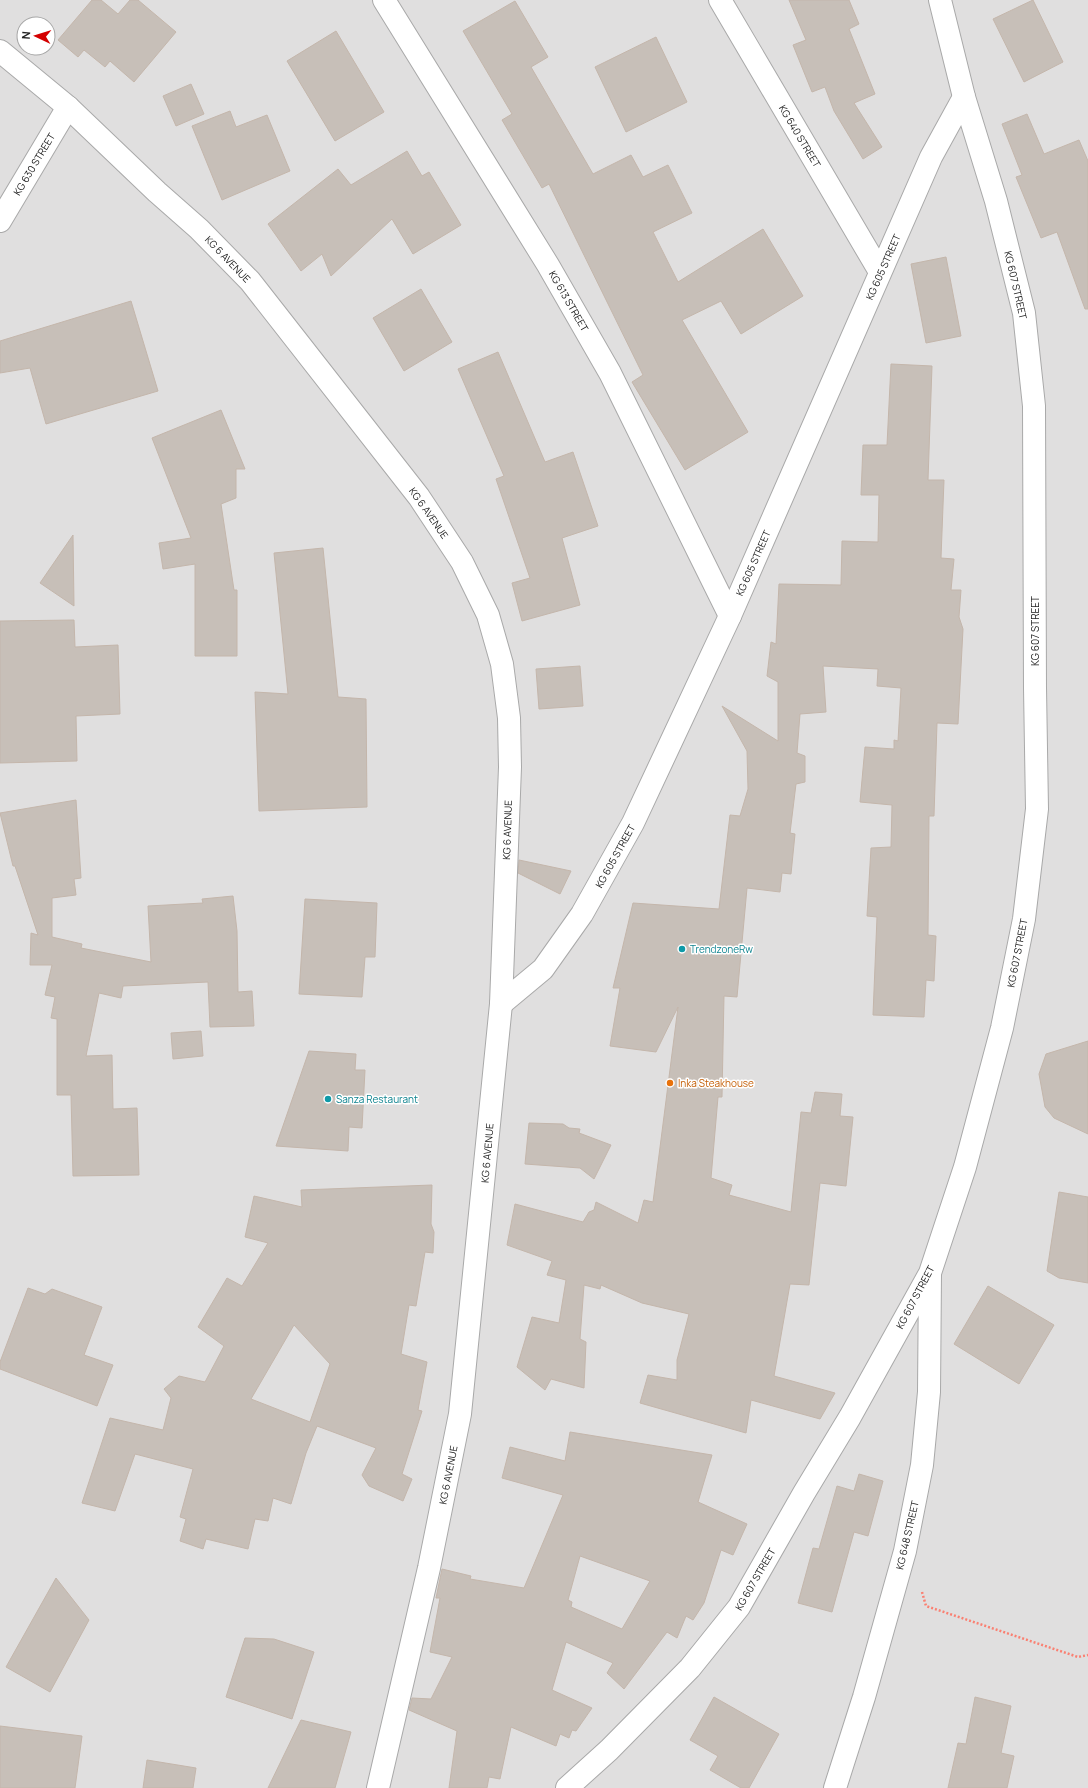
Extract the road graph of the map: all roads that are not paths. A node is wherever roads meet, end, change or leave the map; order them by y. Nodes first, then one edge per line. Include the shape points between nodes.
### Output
1 (384, 0) edge
2 (720, 0) edge
3 (940, 0) edge
4 (0, 51) edge
5 (964, 97) junction
6 (68, 107) junction
7 (0, 221) edge
8 (880, 272) junction
9 (730, 616) junction
10 (501, 1004) junction
11 (930, 1273) junction
12 (378, 1788) edge
13 (566, 1788) edge
14 (835, 1788) edge

1 - 9 street, KG 613 STREET via 548,265 610,373
2 - 8 street, KG 640 STREET
3 - 5 street, KG 607 STREET
4 - 6 street, KG 6 AVENUE
5 - 8 street, KG 605 STREET via 931,157
5 - 11 street, KG 607 STREET via 996,202 1024,313 1033,399 1037,808 1024,919 1002,1028 965,1167
6 - 7 street, KG 630 STREET
6 - 10 street, KG 6 AVENUE via 199,229 250,281 419,497 462,562 488,615 502,664 510,718
8 - 9 street, KG 605 STREET
9 - 10 street, KG 605 STREET via 633,823 582,914 543,969
10 - 12 street, KG 6 AVENUE via 460,1414 429,1568
11 - 13 street, KG 607 STREET via 850,1417 739,1607 690,1668 609,1750
11 - 14 street, KG 648 STREET via 929,1392 922,1465 905,1551 864,1697

